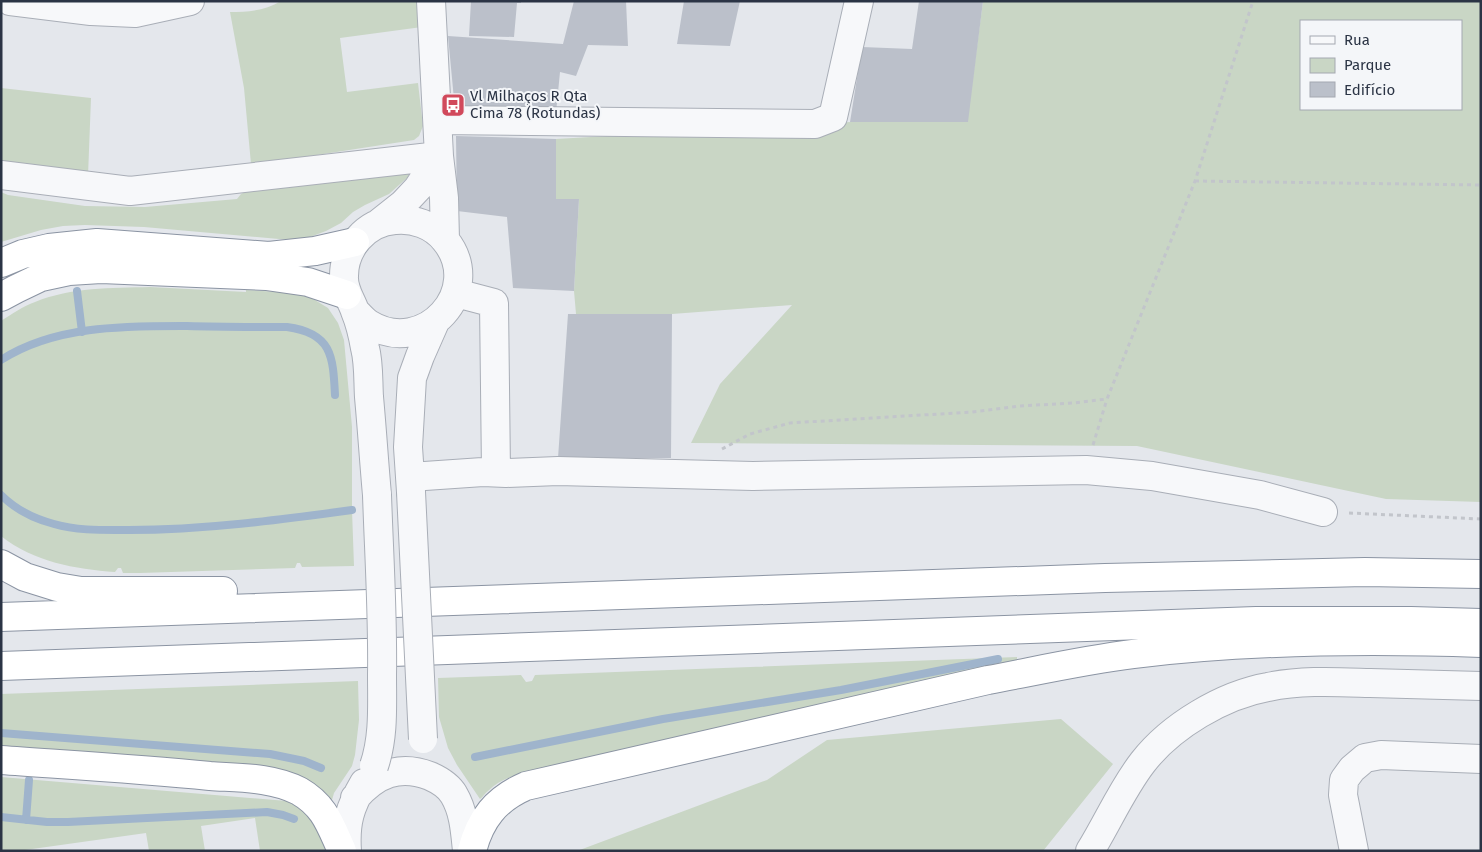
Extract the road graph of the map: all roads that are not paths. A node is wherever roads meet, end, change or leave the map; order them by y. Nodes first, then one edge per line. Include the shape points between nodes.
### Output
1 (10, 1) edge
2 (190, 1) edge
3 (431, 1) edge
4 (859, 1) edge
5 (438, 120) junction
6 (439, 156) junction
7 (1, 175) edge
8 (378, 224) junction
9 (445, 240) junction
10 (355, 242) junction
11 (1, 263) edge
12 (456, 292) junction
13 (1, 297) edge
14 (351, 303) junction
15 (435, 322) junction
16 (496, 472) junction
17 (411, 484) junction
18 (1323, 512) road end
19 (1, 564) edge
20 (1481, 574) edge
21 (1105, 578) junction
22 (1, 617) edge
23 (1481, 623) edge
24 (1481, 643) edge
25 (1, 666) edge
26 (1481, 686) edge
27 (1481, 759) edge
28 (1, 760) edge
29 (442, 782) junction
30 (355, 798) junction
31 (342, 851) edge
32 (348, 851) edge
33 (467, 851) edge
34 (472, 851) edge
35 (1090, 851) edge
36 (1354, 851) edge

1 - 2 street via 91,11 135,12
3 - 5 street
4 - 5 street via 832,117 815,124
5 - 6 street
6 - 7 street via 130,191
6 - 8 street via 418,188
6 - 9 street
8 - 9 street via 408,219 435,230
8 - 10 street
9 - 12 street via 455,256
10 - 11 highway via 269,256 97,242 48,248
10 - 14 street via 346,258 344,277
12 - 15 street via 448,309
12 - 16 street via 494,303
13 - 14 highway via 41,278 69,271 101,269 266,276 308,282
14 - 15 street via 368,323 384,331 419,330
14 - 30 street, bridge via 366,349 377,495 382,633 379,752
15 - 17 street via 412,378 408,447
16 - 17 street
16 - 18 street via 753,476 1086,470 1152,476 1260,495
17 - 29 street, bridge via 422,739
19 - 21 highway via 33,580 81,591 277,591 717,575
20 - 21 highway via 1365,572
21 - 22 highway
23 - 25 highway via 1256,622
24 - 34 highway via 1316,641 1190,649 1133,654 988,680 526,786 498,802 475,837
26 - 35 street via 1304,682 1266,687 1234,697 1182,726 1143,762
27 - 36 street via 1380,755 1365,758 1344,780 1342,795
28 - 31 highway via 207,775 283,784 324,812
29 - 30 street via 421,772 397,771 375,779
29 - 33 street via 460,807
30 - 32 street via 347,819

